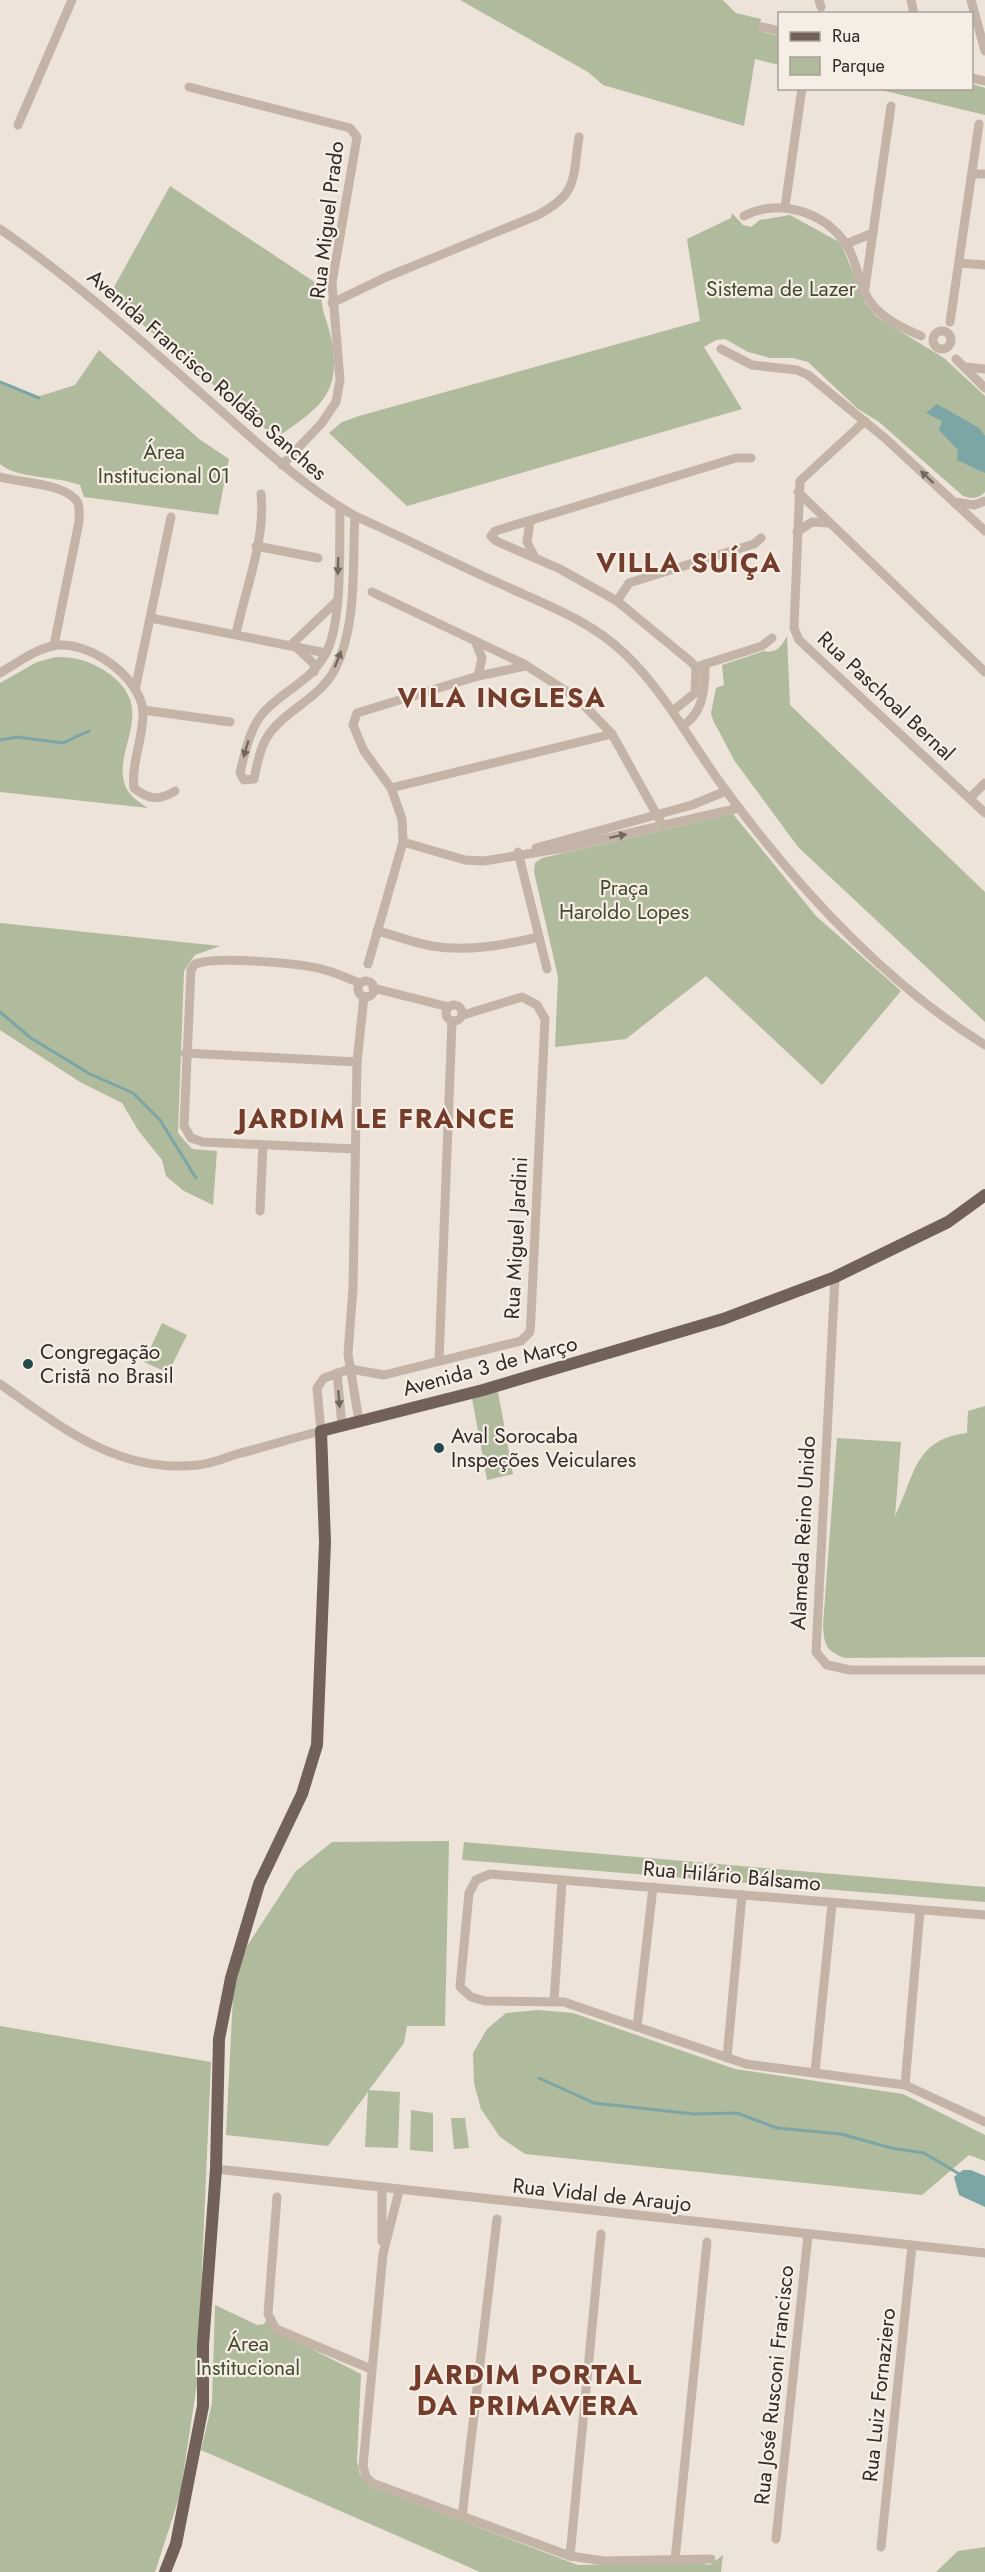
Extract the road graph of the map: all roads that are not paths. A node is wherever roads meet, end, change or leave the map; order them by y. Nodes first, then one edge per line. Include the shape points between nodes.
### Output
1 (72, 0) edge
2 (971, 0) edge
3 (762, 27) dead end
4 (778, 31) edge
5 (985, 51) edge
6 (189, 87) dead end
7 (802, 90) edge
8 (891, 106) dead end
9 (979, 124) dead end
10 (18, 125) dead end
11 (579, 137) dead end
12 (972, 174) junction
13 (985, 174) edge
14 (785, 207) junction
15 (744, 216) dead end
16 (0, 229) edge
17 (873, 233) junction
18 (846, 244) junction
19 (959, 263) junction
20 (985, 265) edge
21 (864, 291) junction
22 (332, 303) junction
23 (950, 322) junction
24 (937, 332) junction
25 (921, 336) junction
26 (951, 340) junction
27 (937, 348) junction
28 (722, 349) dead end
29 (956, 359) junction
30 (966, 367) junction
31 (985, 369) edge
32 (985, 388) edge
33 (865, 421) junction
34 (751, 459) dead end
35 (282, 465) junction
36 (0, 477) edge
37 (798, 492) junction
38 (261, 494) dead end
39 (953, 501) junction
40 (985, 501) edge
41 (340, 507) junction
42 (355, 516) junction
43 (171, 517) dead end
44 (530, 521) junction
45 (830, 523) junction
46 (985, 531) edge
47 (797, 532) junction
48 (761, 537) dead end
49 (256, 546) junction
50 (318, 558) dead end
51 (534, 558) junction
52 (372, 592) dead end
53 (617, 601) junction
54 (336, 602) junction
55 (151, 618) junction
56 (236, 634) junction
57 (772, 638) dead end
58 (476, 643) junction
59 (54, 645) junction
60 (291, 645) junction
61 (327, 653) junction
62 (142, 657) junction
63 (526, 666) junction
64 (700, 666) junction
65 (121, 670) junction
66 (314, 672) junction
67 (985, 672) edge
68 (0, 673) edge
69 (478, 676) junction
70 (135, 690) junction
71 (143, 710) junction
72 (674, 710) junction
73 (264, 713) junction
74 (287, 717) junction
75 (230, 722) dead end
76 (682, 726) junction
77 (612, 734) junction
78 (985, 783) edge
79 (391, 788) junction
80 (175, 791) dead end
81 (726, 791) junction
82 (970, 798) junction
83 (739, 808) junction
84 (985, 813) edge
85 (657, 816) junction
86 (663, 826) junction
87 (403, 842) junction
88 (519, 855) junction
89 (377, 931) junction
90 (539, 937) junction
91 (368, 964) dead end
92 (547, 969) dead end
93 (360, 983) junction
94 (373, 988) junction
95 (364, 996) junction
96 (449, 1007) junction
97 (462, 1015) junction
98 (452, 1021) junction
99 (985, 1045) edge
100 (185, 1053) junction
101 (357, 1062) junction
102 (263, 1144) junction
103 (354, 1149) junction
104 (985, 1195) edge
105 (260, 1211) dead end
106 (835, 1277) junction
107 (439, 1361) junction
108 (350, 1369) junction
109 (337, 1373) junction
110 (0, 1384) edge
111 (359, 1421) junction
112 (342, 1426) junction
113 (321, 1431) junction
114 (985, 1670) edge
115 (562, 1881) junction
116 (653, 1887) junction
117 (742, 1895) junction
118 (832, 1904) junction
119 (920, 1910) junction
120 (985, 1915) edge
121 (554, 2001) junction
122 (637, 2027) junction
123 (727, 2058) junction
124 (815, 2072) junction
125 (905, 2085) junction
126 (985, 2122) edge
127 (216, 2169) junction
128 (382, 2189) junction
129 (399, 2191) junction
130 (277, 2197) dead end
131 (497, 2219) dead end
132 (601, 2234) dead end
133 (808, 2235) junction
134 (707, 2242) dead end
135 (912, 2246) junction
136 (985, 2253) edge
137 (383, 2254) junction
138 (371, 2369) junction
139 (462, 2517) junction
140 (776, 2539) dead end
141 (881, 2547) dead end
142 (570, 2556) junction
143 (711, 2559) dead end
144 (675, 2560) junction
145 (165, 2572) edge

1 - 10 street
2 - 5 street
3 - 4 street
6 - 22 street, Rua Miguel Prado via 356,132
7 - 14 street
8 - 17 street
9 - 12 street
11 - 22 street via 570,191 561,203
12 - 13 street
12 - 19 street
14 - 15 street via 756,210
14 - 18 street via 814,218
16 - 35 street, Avenida Francisco Roldão Sanches via 40,256 132,332
17 - 18 street
17 - 21 street
18 - 21 street
19 - 20 street
19 - 23 street
21 - 25 street via 882,315
22 - 35 street, Rua Miguel Prado via 340,380 336,402
23 - 24 street
23 - 26 street
24 - 25 street
24 - 26 street via 948,333
24 - 27 street via 933,337
25 - 27 street
26 - 27 street via 949,346
26 - 29 street
27 - 29 street
28 - 33 street via 752,365 808,375
29 - 30 street
30 - 31 street
30 - 32 street
33 - 37 street via 800,481
39 -> 33 street
34 - 44 street via 736,458
35 - 41 street, Avenida Francisco Roldão Sanches
36 - 59 street via 71,494 79,505
37 - 45 street
37 - 47 street
38 - 49 street
39 - 40 street via 974,505
39 - 46 street
41 - 42 street, Avenida Francisco Roldão Sanches
41 -> 54 street
42 - 72 street, Avenida Francisco Roldão Sanches via 573,616 624,653
74 -> 42 street via 313,697 333,673 340,656 349,616
43 - 55 street
44 - 51 street via 527,542
44 - 51 street via 495,531 491,536
45 - 47 street via 812,522
45 - 67 street
47 - 82 street, Rua Paschoal Bernal via 794,628 799,640
48 - 53 street via 754,544 629,583
49 - 50 street
49 - 56 street
51 - 53 street
52 - 58 street
53 - 64 street
54 - 60 street
54 - 61 street
55 - 56 street
55 - 62 street
56 - 60 street
57 - 64 street via 762,646
58 - 63 street
58 - 69 street via 482,658
59 - 65 street via 76,647
59 - 68 street
60 - 61 street
60 - 66 street via 311,659
61 - 66 street
62 - 65 street via 135,665
62 - 70 street
63 - 69 street
63 - 77 street via 577,698
64 - 72 street via 695,693
64 - 76 street via 699,711
65 - 70 street
66 - 73 street
69 - 79 street via 357,713 353,725 364,751
70 - 71 street
71 - 75 street
71 - 80 street via 132,773 134,789 146,798 162,799
72 - 76 street, Avenida Francisco Roldão Sanches
73 - 74 street
73 -> 74 street via 247,742 240,773 244,780 254,779 265,740
76 - 81 street, Avenida Francisco Roldão Sanches
77 - 79 street
77 - 85 street
78 - 82 street
79 - 87 street via 402,819
81 - 83 street, Avenida Francisco Roldão Sanches
81 - 85 street
82 - 84 street, Rua Paschoal Bernal
83 - 86 street
83 - 99 street, Avenida Francisco Roldão Sanches via 824,910 881,965
85 - 86 street
85 - 88 street
88 -> 86 street
87 - 88 street via 465,860
87 - 89 street
88 - 90 street
89 - 90 street via 431,946 459,948 491,948
89 - 91 street
90 - 92 street
93 - 94 street via 369,982
93 - 95 street via 358,991
93 - 100 street via 324,969 253,961 205,960 195,964 191,970
94 - 95 street via 371,994
94 - 96 street
95 - 101 street
96 - 97 street via 458,1006
96 - 98 street via 447,1015
97 - 98 street via 460,1020
97 - 107 street, Rua Miguel Jardini via 522,997 537,1005 544,1019 530,1332 521,1341
98 - 107 street
100 - 101 street
100 - 102 street via 184,1126 191,1138
101 - 103 street
102 - 103 street
102 - 105 street
103 - 108 street
104 - 106 main road, Avenida 3 de Março via 948,1222
106 - 111 main road, Avenida 3 de Março via 642,1345
106 - 114 street, Alameda Reino Unido via 816,1653 827,1665 850,1670
107 - 108 street via 384,1375
108 - 109 street
108 - 111 street
109 -> 112 street
109 - 113 street via 324,1378 317,1388
110 - 113 street, Avenida 3 de Março via 93,1447 154,1465 199,1465
111 - 112 main road, Avenida 3 de Março
112 - 113 main road, Avenida 3 de Março
113 - 127 main road via 325,1542 317,1745 302,1794 259,1884 231,1978 219,2039
115 - 116 street, Rua Hilário Bálsamo
115 - 121 street
115 - 121 street, Rua Hilário Bálsamo via 490,1874 476,1881 469,1893 460,1987 471,1997 484,2001
116 - 117 street, Rua Hilário Bálsamo
116 - 122 street
117 - 118 street, Rua Hilário Bálsamo
117 - 123 street
118 - 119 street, Rua Hilário Bálsamo
118 - 124 street
119 - 120 street, Rua Hilário Bálsamo
119 - 125 street
121 - 122 street
122 - 123 street
123 - 124 street
124 - 125 street
125 - 126 street
127 - 128 street, Rua Vidal de Araujo
127 - 145 main road via 203,2406 176,2544
128 - 129 street, Rua Vidal de Araujo
128 - 137 street
129 - 133 street, Rua Vidal de Araujo
129 - 137 street
130 - 138 street via 268,2314 276,2329
131 - 139 street
132 - 142 street
133 - 135 street, Rua Vidal de Araujo
133 - 140 street, Rua José Rusconi Francisco
134 - 144 street
135 - 136 street, Rua Vidal de Araujo
135 - 141 street, Rua Luiz Fornaziero
137 - 138 street
138 - 139 street via 363,2466 366,2477 372,2483
139 - 142 street
142 - 144 street via 603,2562
143 - 144 street

